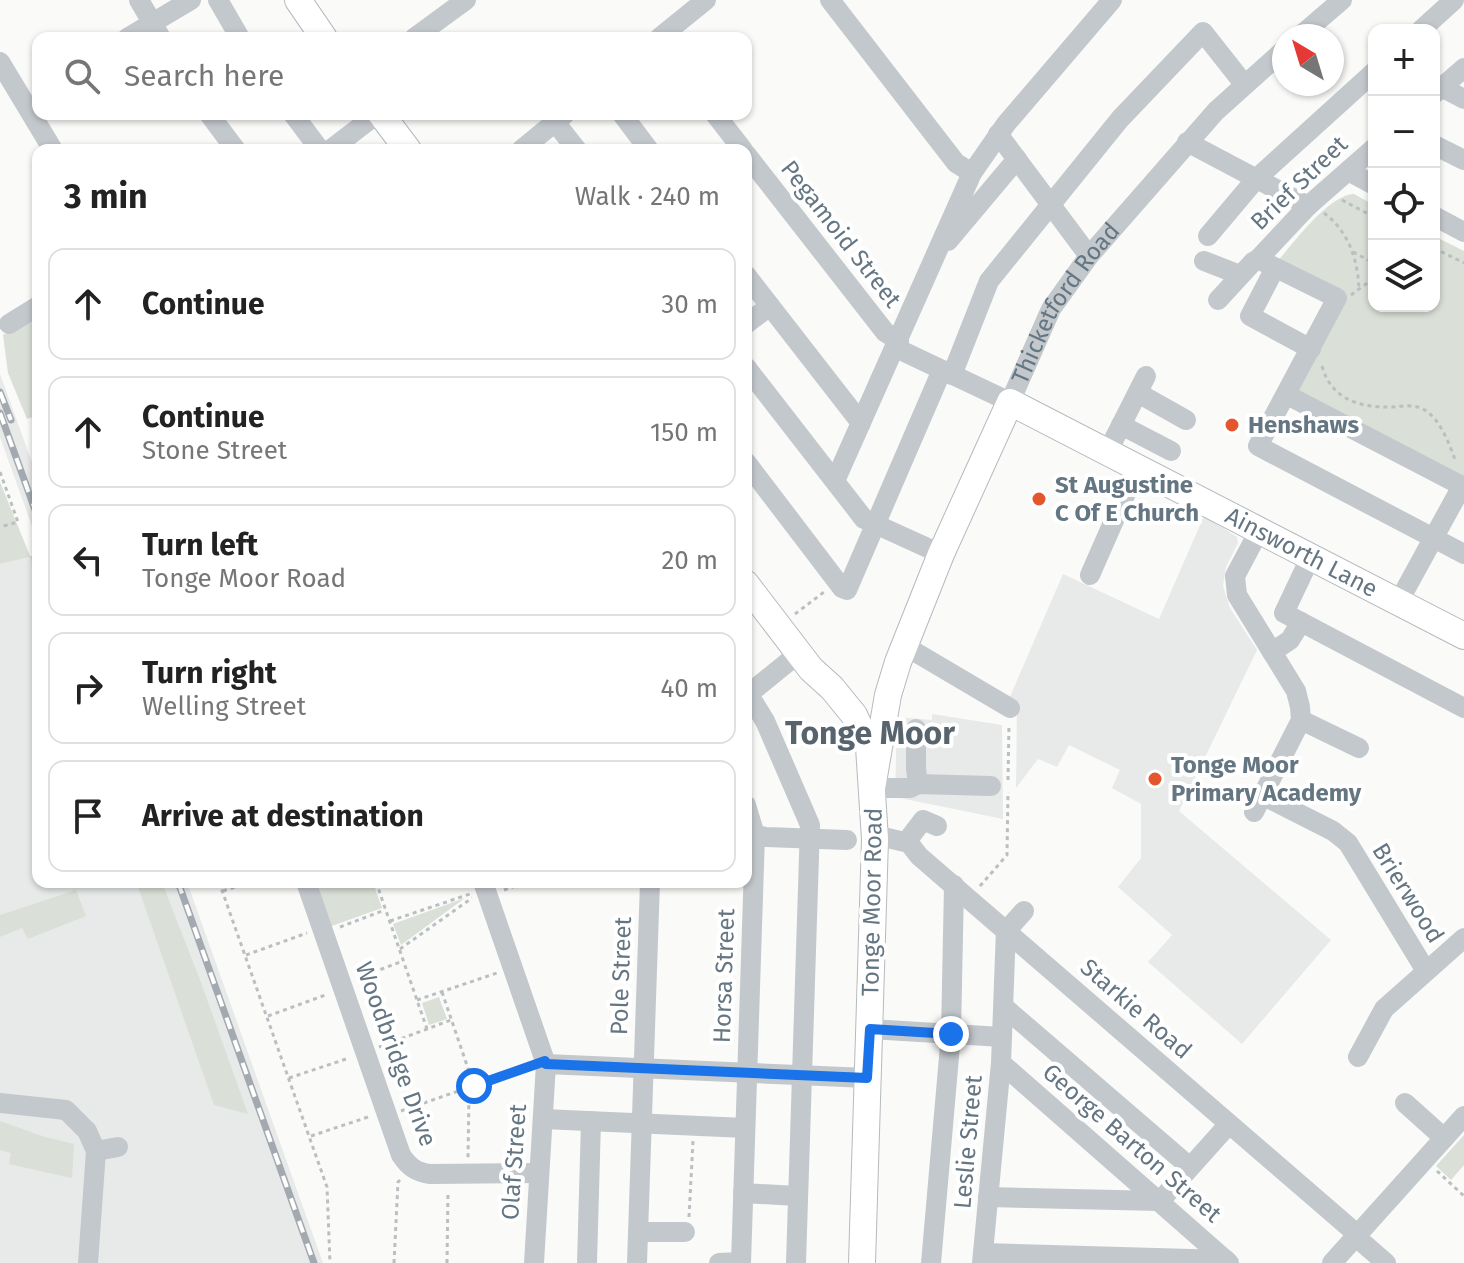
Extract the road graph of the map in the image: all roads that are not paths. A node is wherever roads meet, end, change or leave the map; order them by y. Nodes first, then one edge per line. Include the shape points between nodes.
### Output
1 (139, 0) edge
2 (191, 0) edge
3 (218, 0) edge
4 (298, 0) edge
5 (466, 0) edge
6 (706, 0) edge
7 (830, 0) edge
8 (1112, 0) edge
9 (1342, 0) edge
10 (1454, 0) edge
11 (1090, 8) edge
12 (1314, 24) edge
13 (1428, 24) edge
14 (156, 31) edge
15 (237, 32) edge
16 (320, 32) edge
17 (422, 32) edge
18 (666, 32) edge
19 (1272, 60) edge
20 (0, 62) edge
21 (1464, 68) edge
22 (1368, 77) edge
23 (1244, 84) junction
24 (1440, 89) edge
25 (1440, 92) edge
26 (30, 95) edge
27 (1464, 99) edge
28 (40, 120) edge
29 (214, 120) edge
30 (298, 120) edge
31 (371, 120) edge
32 (384, 120) edge
33 (558, 120) edge
34 (561, 120) edge
35 (626, 120) edge
36 (720, 120) edge
37 (998, 134) junction
38 (1187, 142) junction
39 (50, 144) edge
40 (232, 144) edge
41 (316, 144) edge
42 (338, 144) edge
43 (403, 144) edge
44 (528, 144) edge
45 (574, 144) edge
46 (644, 144) edge
47 (738, 144) edge
48 (1440, 148) edge
49 (1368, 153) edge
50 (1017, 159) junction
51 (1464, 160) edge
52 (752, 162) edge
53 (1348, 171) junction
54 (972, 173) junction
55 (1256, 179) junction
56 (1368, 182) edge
57 (1314, 200) junction
58 (1051, 205) junction
59 (1440, 219) edge
60 (1464, 232) edge
61 (1208, 236) dead end
62 (939, 249) junction
63 (1089, 256) junction
64 (1204, 261) dead end
65 (1265, 261) junction
66 (1240, 275) junction
67 (752, 283) edge
68 (1218, 300) dead end
69 (770, 306) junction
70 (32, 310) edge
71 (752, 320) edge
72 (9, 324) dead end
73 (897, 344) junction
74 (1311, 349) junction
75 (947, 373) junction
76 (752, 375) edge
77 (1287, 395) junction
78 (1010, 402) junction
79 (1186, 420) dead end
80 (861, 423) junction
81 (1121, 425) junction
82 (1108, 451) junction
83 (1171, 451) dead end
84 (1137, 468) junction
85 (752, 470) edge
86 (835, 481) junction
87 (1462, 481) edge
88 (877, 526) junction
89 (1260, 529) junction
90 (1433, 538) junction
91 (941, 554) junction
92 (1464, 554) edge
93 (1311, 556) junction
94 (1090, 575) dead end
95 (752, 592) edge
96 (1399, 601) junction
97 (1301, 622) junction
98 (1464, 636) edge
99 (905, 646) junction
100 (1272, 652) junction
101 (805, 661) junction
102 (752, 690) edge
103 (888, 695) junction
104 (752, 701) edge
105 (1010, 708) road end
106 (1464, 708) edge
107 (1301, 720) junction
108 (850, 724) junction
109 (916, 729) dead end
110 (1359, 748) dead end
111 (871, 784) junction
112 (918, 784) junction
113 (991, 786) dead end
114 (937, 826) dead end
115 (752, 834) edge
116 (875, 835) junction
117 (809, 839) junction
118 (847, 840) dead end
119 (907, 841) junction
120 (308, 888) edge
121 (650, 888) edge
122 (749, 888) edge
123 (485, 889) edge
124 (962, 892) junction
125 (1024, 911) dead end
126 (1006, 930) junction
127 (1464, 938) edge
128 (1426, 971) junction
129 (1004, 1007) junction
130 (870, 1029) junction
131 (951, 1034) junction
132 (1345, 1035) dead end
133 (1002, 1037) junction
134 (546, 1062) junction
135 (1001, 1063) junction
136 (643, 1068) junction
137 (747, 1073) junction
138 (802, 1075) junction
139 (867, 1078) junction
140 (0, 1103) edge
141 (1405, 1103) dead end
142 (1464, 1116) edge
143 (543, 1119) junction
144 (591, 1121) junction
145 (641, 1123) junction
146 (1229, 1124) junction
147 (745, 1128) junction
148 (1444, 1138) junction
149 (118, 1147) dead end
150 (96, 1151) junction
151 (1190, 1167) junction
152 (538, 1173) junction
153 (743, 1193) junction
154 (797, 1196) junction
155 (988, 1197) junction
156 (1160, 1201) junction
157 (638, 1232) junction
158 (685, 1232) road end
159 (1357, 1236) junction
160 (983, 1258) edge
161 (741, 1262) edge
162 (1227, 1262) edge
163 (88, 1263) edge
164 (534, 1263) edge
165 (587, 1263) edge
166 (637, 1263) edge
167 (719, 1263) edge
168 (796, 1263) edge
169 (862, 1263) edge
170 (931, 1263) edge
171 (1332, 1263) edge
172 (1386, 1263) edge

1 - 14 street
2 - 14 street
3 - 15 street
4 - 16 main road
5 - 17 street
6 - 18 street
7 - 54 street via 956,163
8 - 11 street
9 - 12 street
10 - 13 street
11 - 37 street
19 - 23 street, Thicketford Road
20 - 26 street
21 - 24 street
22 - 55 street
23 - 38 street, Thicketford Road
23 - 58 street via 1203,32 1120,119
25 - 27 street
28 - 39 street
29 - 40 street
30 - 41 street
31 - 42 street
32 - 43 main road
33 - 44 street
34 - 45 street
35 - 46 street
36 - 47 street, Pegamoid Street
37 - 50 street
37 - 54 street
38 - 55 street
38 - 63 street, Thicketford Road
48 - 51 street
49 - 53 street, Brief Street
50 - 58 street
50 - 62 street
52 - 73 street, Pegamoid Street
53 - 56 street
53 - 57 street, Brief Street
54 - 62 street
55 - 57 street
55 - 61 street
57 - 65 street, Brief Street
58 - 63 street
58 - 75 street via 989,281
59 - 60 street
62 - 73 street
63 - 78 street, Thicketford Road via 1051,309
64 - 66 street
65 - 66 street via 1253,262
65 - 74 street via 1250,316
65 - 74 street via 1337,298
66 - 68 street
67 - 69 street
69 - 71 street
69 - 80 street
70 - 72 street
73 - 75 street, Pegamoid Street
73 - 80 street
74 - 77 street
75 - 78 street, Pegamoid Street
75 - 88 street
76 - 86 street
77 - 87 street
77 - 90 street via 1258,446
78 - 82 main road, Ainsworth Lane
78 - 91 main road, Thicketford Road
79 - 81 street via 1142,384
80 - 86 street
81 - 82 street
81 - 83 street
82 - 84 main road, Ainsworth Lane
84 - 89 main road, Ainsworth Lane
84 - 94 street via 1109,549
85 - 88 street via 847,590
86 - 88 street via 856,510
87 - 90 street
88 - 91 street
89 - 93 main road, Ainsworth Lane
89 - 100 street via 1234,585
90 - 92 street
90 - 96 street
91 - 99 main road, Thicketford Road
93 - 96 main road, Ainsworth Lane
93 - 97 street via 1284,613
95 - 101 main road, Tonge Moor Road
96 - 98 main road, Ainsworth Lane
97 - 100 street via 1290,640
97 - 106 street
99 - 103 main road, Thicketford Road
99 - 105 street
100 - 107 street via 1296,691
101 - 102 street
101 - 108 main road, Tonge Moor Road via 824,699
103 - 108 main road
103 - 111 main road, Thicketford Road
104 - 117 street via 810,825
107 - 110 street
107 - 128 street, Brierwood via 1258,804 1333,831 1348,843
108 - 111 main road, Tonge Moor Road
109 - 112 street
111 - 112 street
111 - 116 main road, Tonge Moor Road
112 - 113 street
114 - 119 street via 923,820
115 - 117 street
116 - 119 street
116 - 130 main road, Tonge Moor Road
117 - 118 street
117 - 138 street
119 - 124 street, Starkie Road
120 - 152 street, Woodbridge Drive via 401,1155 412,1168 430,1174
121 - 136 street, Pole Street
122 - 137 street, Horsa Street
123 - 134 street via 504,919 513,967
124 - 126 street, Starkie Road
124 - 131 street
125 - 126 street
126 - 129 street, Leslie Street
126 - 146 street, Starkie Road
127 - 128 street, Brierwood
128 - 132 street, Brierwood via 1384,1009 1361,1052
129 - 133 street, Leslie Street
129 - 151 street
130 - 131 street
130 - 139 main road, Tonge Moor Road
131 - 133 street
131 - 170 street
133 - 135 street, Leslie Street
134 - 136 street
134 - 143 street, Olaf Street
135 - 155 street, Leslie Street
135 - 156 street, George Barton Street
136 - 137 street
136 - 145 street, Pole Street
137 - 138 street
137 - 147 street, Horsa Street
138 - 139 street
138 - 154 street
139 - 169 main road, Tonge Moor Road
140 - 150 street via 66,1110 87,1131
141 - 148 street
142 - 148 street
143 - 144 street
143 - 152 street, Olaf Street
144 - 145 street
144 - 165 street
145 - 147 street
145 - 157 street, Pole Street
146 - 151 street
146 - 159 street, Starkie Road
147 - 153 street, Horsa Street
148 - 159 street
149 - 150 street
150 - 163 street
151 - 156 street
152 - 164 street, Olaf Street
153 - 154 street
153 - 161 street, Horsa Street
154 - 168 street
155 - 156 street
155 - 160 street, Leslie Street
156 - 162 street, George Barton Street
157 - 158 street
157 - 166 street, Pole Street
159 - 171 street
159 - 172 street, Starkie Road
160 - 162 street
161 - 167 street

